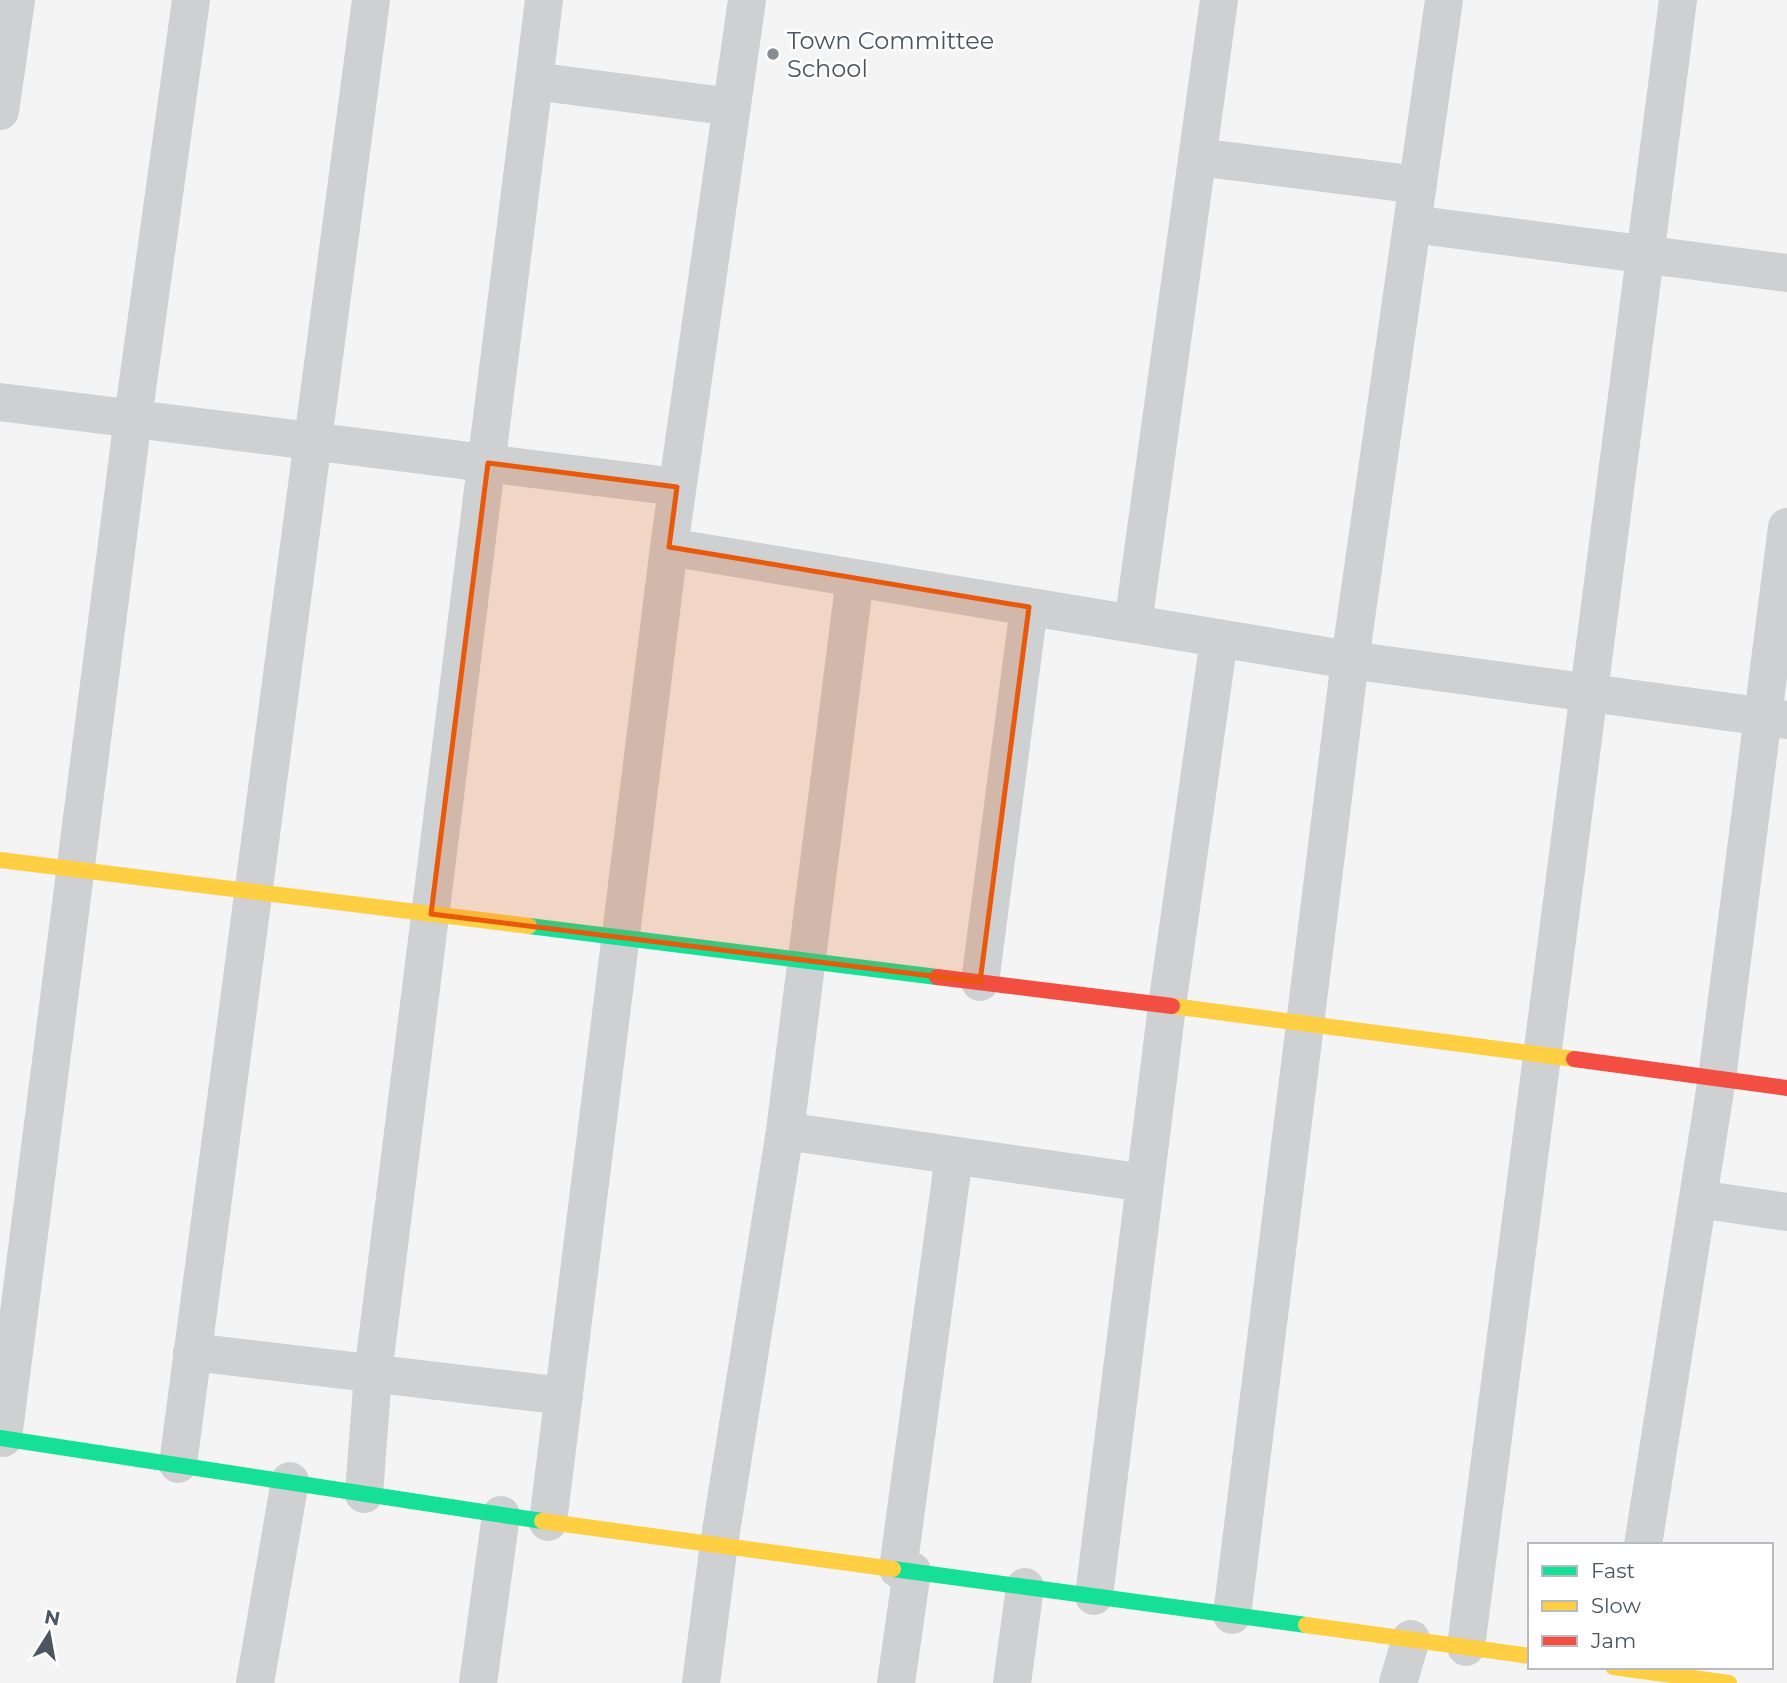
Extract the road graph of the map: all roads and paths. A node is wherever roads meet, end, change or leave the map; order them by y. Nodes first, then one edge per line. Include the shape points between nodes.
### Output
1 (16, 0) edge
2 (191, 0) edge
3 (371, 0) edge
4 (544, 0) edge
5 (747, 0) edge
6 (1219, 0) edge
7 (1444, 0) edge
8 (1678, 0) edge
9 (534, 80) junction
10 (732, 107) junction
11 (0, 111) edge
12 (1198, 158) junction
13 (1418, 185) junction
14 (1412, 224) junction
15 (1645, 254) junction
16 (1787, 273) edge
17 (0, 402) edge
18 (133, 418) junction
19 (315, 442) junction
20 (488, 463) junction
21 (677, 487) junction
22 (1787, 527) edge
23 (669, 547) junction
24 (855, 578) junction
25 (1029, 607) junction
26 (1133, 624) junction
27 (1219, 639) junction
28 (1350, 660) junction
29 (1588, 693) junction
30 (1776, 718) edge
31 (0, 860) edge
32 (74, 869) junction
33 (254, 892) junction
34 (431, 914) junction
35 (621, 937) junction
36 (807, 960) junction
37 (979, 982) junction
38 (1167, 1006) junction
39 (1306, 1023) junction
40 (1542, 1055) junction
41 (1717, 1078) junction
42 (1787, 1088) edge
43 (785, 1131) junction
44 (954, 1156) junction
45 (1145, 1183) junction
46 (1698, 1199) junction
47 (1787, 1212) edge
48 (192, 1352) junction
49 (373, 1374) junction
50 (564, 1396) junction
51 (1, 1438) edge
52 (178, 1464) junction
53 (290, 1481) junction
54 (364, 1494) junction
55 (501, 1515) junction
56 (548, 1522) junction
57 (1643, 1543) edge
58 (719, 1544) junction
59 (905, 1570) junction
60 (1025, 1587) junction
61 (1094, 1596) junction
62 (1232, 1615) junction
63 (1411, 1639) junction
64 (1466, 1647) junction
65 (1528, 1656) edge
66 (1627, 1669) edge
67 (255, 1683) edge
68 (478, 1683) edge
69 (701, 1683) edge
70 (896, 1683) edge
71 (1013, 1683) edge
72 (1398, 1683) edge
73 (1729, 1683) edge

1 - 11 street
2 - 18 street
3 - 19 street
4 - 9 street
5 - 10 street
6 - 12 street
7 - 13 street
8 - 15 street
9 - 10 street
9 - 20 street
10 - 21 street
12 - 13 street
12 - 26 street
13 - 14 street
14 - 15 street
14 - 28 street
15 - 16 street
15 - 29 street
17 - 18 street
18 - 19 street
18 - 32 street
19 - 20 street
19 - 33 street
20 - 21 street
20 - 34 street
21 - 23 street
22 - 30 street
23 - 24 street
23 - 35 street
24 - 25 street
24 - 36 street
25 - 26 street
25 - 37 street
26 - 27 street
27 - 28 street
27 - 38 street
28 - 29 street
28 - 39 street
29 - 30 street
29 - 40 street
30 - 41 street
31 - 32 street
32 - 33 street
32 - 51 street
33 - 34 street
33 - 48 street
34 - 35 street
34 - 49 street
35 - 36 street
35 - 50 street
36 - 37 street
36 - 43 street
37 - 38 street
38 - 39 street
38 - 45 street
39 - 40 street
39 - 62 street
40 - 41 street
40 - 64 street
41 - 42 street
41 - 46 street
43 - 44 street
43 - 58 street
44 - 45 street
44 - 59 street
45 - 61 street
46 - 47 street
46 - 57 street
48 - 49 street
48 - 52 street
49 - 50 street
49 - 54 street
50 - 56 street
51 - 52 street
52 - 53 street
53 - 54 street
53 - 67 street
54 - 55 street
55 - 56 street
55 - 68 street
56 - 58 street
58 - 59 street
58 - 69 street
59 - 60 street
59 - 70 street
60 - 61 street
60 - 71 street
61 - 62 street
62 - 63 street
63 - 64 street
63 - 72 street
64 - 65 street
66 - 73 street

